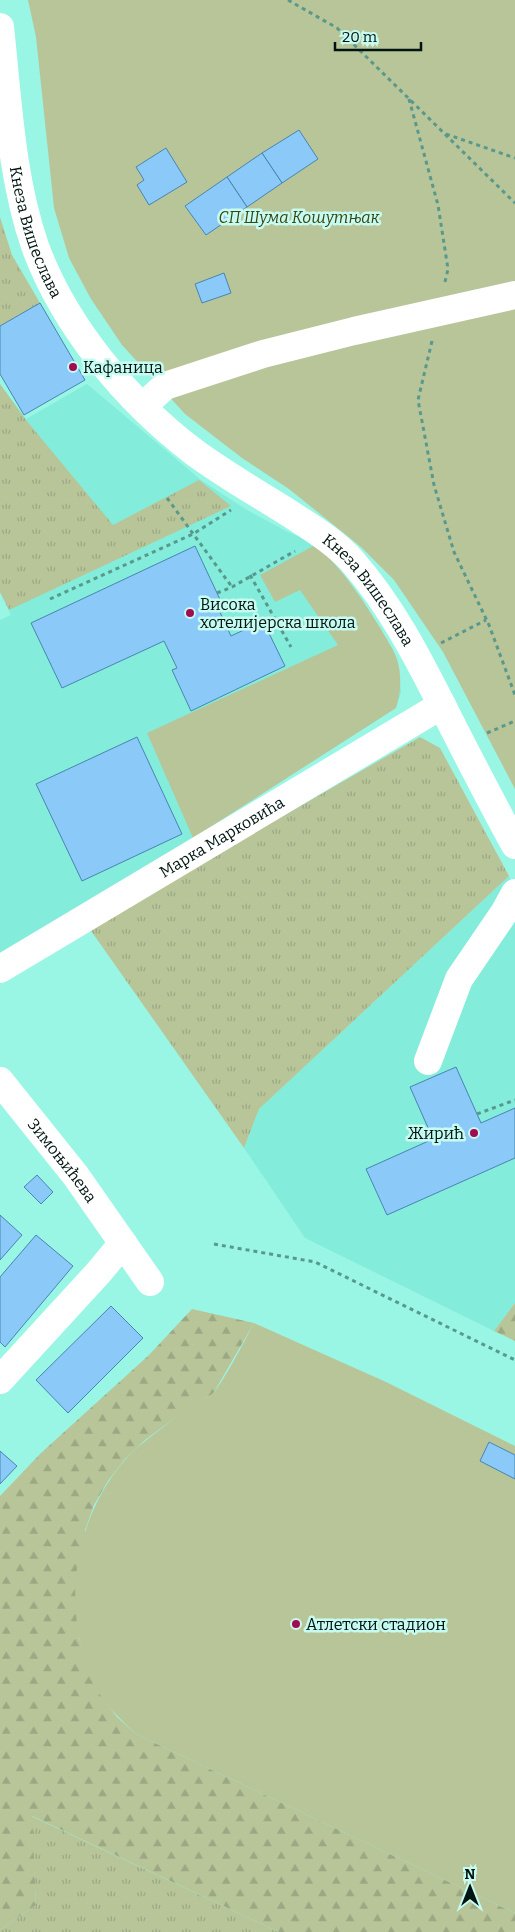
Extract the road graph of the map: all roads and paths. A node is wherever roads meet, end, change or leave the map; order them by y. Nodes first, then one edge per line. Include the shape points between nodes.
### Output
1 (288, 0) edge
2 (0, 28) edge
3 (409, 99) junction
4 (443, 133) junction
5 (515, 158) edge
6 (515, 203) edge
7 (515, 294) edge
8 (438, 313) junction
9 (142, 406) junction
10 (167, 498) dead end
11 (238, 505) dead end
12 (193, 534) junction
13 (302, 547) dead end
14 (250, 576) junction
15 (232, 587) junction
16 (217, 593) dead end
17 (50, 599) dead end
18 (486, 620) junction
19 (438, 644) dead end
20 (291, 647) dead end
21 (515, 695) edge
22 (442, 705) junction
23 (515, 721) edge
24 (486, 733) dead end
25 (515, 845) edge
26 (515, 893) edge
27 (0, 969) edge
28 (428, 1061) dead end
29 (5, 1098) edge
30 (515, 1100) edge
31 (477, 1114) dead end
32 (123, 1243) junction
33 (214, 1244) dead end
34 (150, 1282) dead end
35 (515, 1360) edge
36 (0, 1380) edge

1 - 3 path via 337,28
2 - 9 street, Кнеза Вишеслава via 18,181 35,245 82,337
3 - 4 path
3 - 8 path via 438,205 448,269
4 - 5 path
4 - 6 path
7 - 8 street
8 - 9 street via 263,354 195,375 165,386
8 - 18 path via 418,400 434,485 454,552
9 - 22 street, Кнеза Вишеслава via 194,451 318,532 351,560 394,616
10 - 12 path
11 - 12 path
12 - 15 path
12 - 17 path
13 - 14 path
14 - 15 path
14 - 20 path
15 - 16 path
18 - 19 path
18 - 21 path
22 - 25 street, Кнеза Вишеслава
22 - 27 street, Марка Марковића
23 - 24 path
26 - 28 street via 459,979
29 - 32 street, Зимоњићева via 76,1176
30 - 31 path
32 - 34 street, Зимоњићева
32 - 36 street
33 - 35 path via 315,1262

